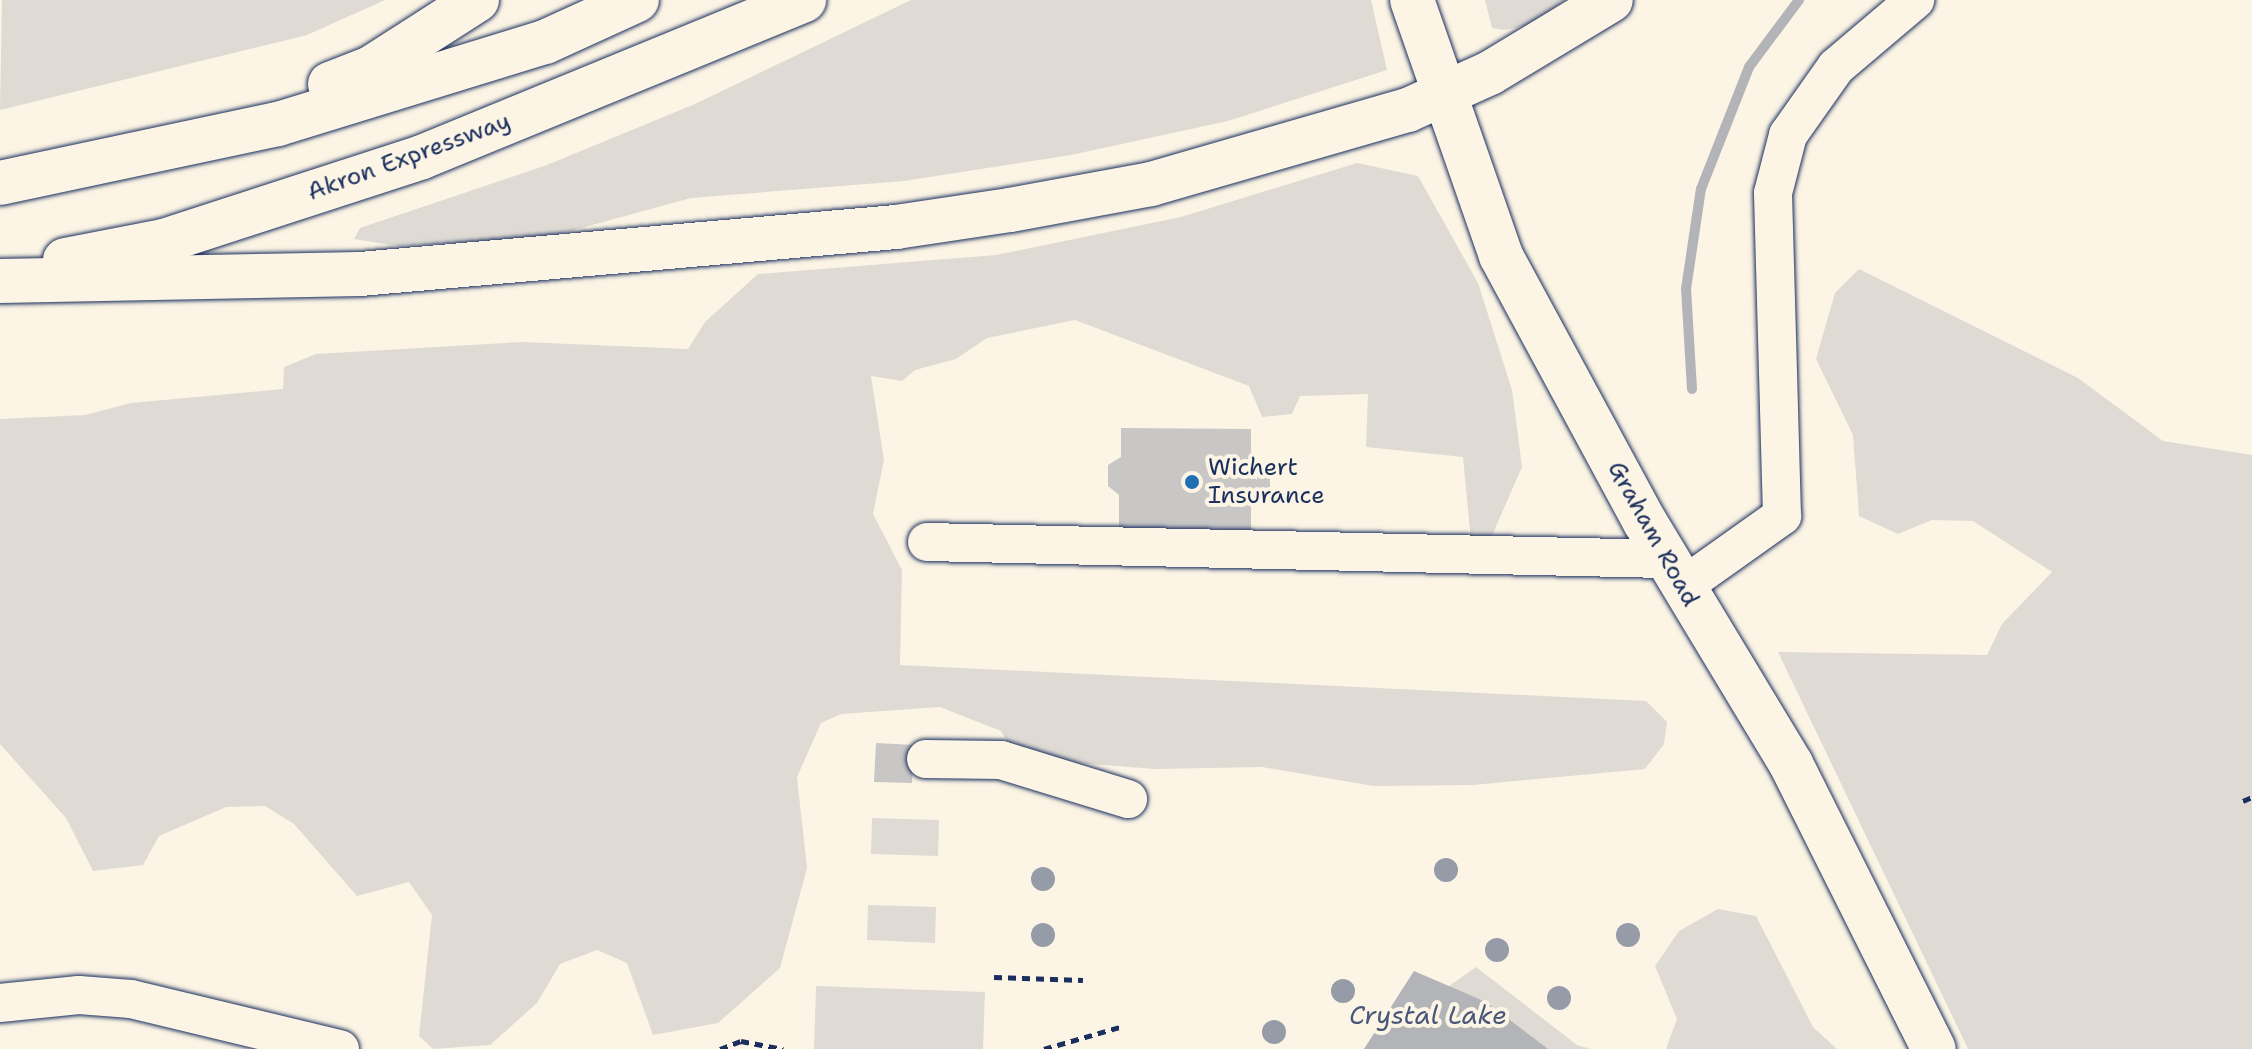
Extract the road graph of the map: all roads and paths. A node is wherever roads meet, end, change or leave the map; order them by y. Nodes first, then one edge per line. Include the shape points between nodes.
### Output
1 (477, 0) edge
2 (637, 0) edge
3 (804, 0) edge
4 (1412, 0) edge
5 (1611, 0) edge
6 (1915, 0) edge
7 (1441, 95) junction
8 (76, 170) junction
9 (0, 183) edge
10 (0, 272) edge
11 (0, 281) edge
12 (927, 542) dead end
13 (1674, 573) junction
14 (926, 759) dead end
15 (2252, 797) edge
16 (1128, 799) dead end
17 (2243, 801) dead end
18 (994, 977) dead end
19 (1083, 980) dead end
20 (0, 1003) edge
21 (1123, 1026) dead end
22 (340, 1049) edge
23 (720, 1049) edge
24 (783, 1049) edge
25 (1044, 1049) edge
26 (1934, 1049) edge

1 - 8 main road via 371,68
2 - 8 main road via 545,42 278,124
3 - 10 main road, Akron Expressway via 422,157 164,241
4 - 7 main road, Graham Road
5 - 7 main road via 1490,73
6 - 13 street via 1836,67 1788,135 1773,193 1782,516
7 - 11 main road via 1151,184 896,227 360,274
7 - 13 main road, Graham Road via 1501,256
8 - 9 main road
12 - 13 street
13 - 26 main road, Graham Road via 1791,764
14 - 16 street via 1001,760
15 - 17 path
18 - 19 path
20 - 22 street via 79,995 131,999 305,1036
21 - 25 path
23 - 24 path via 741,1041

